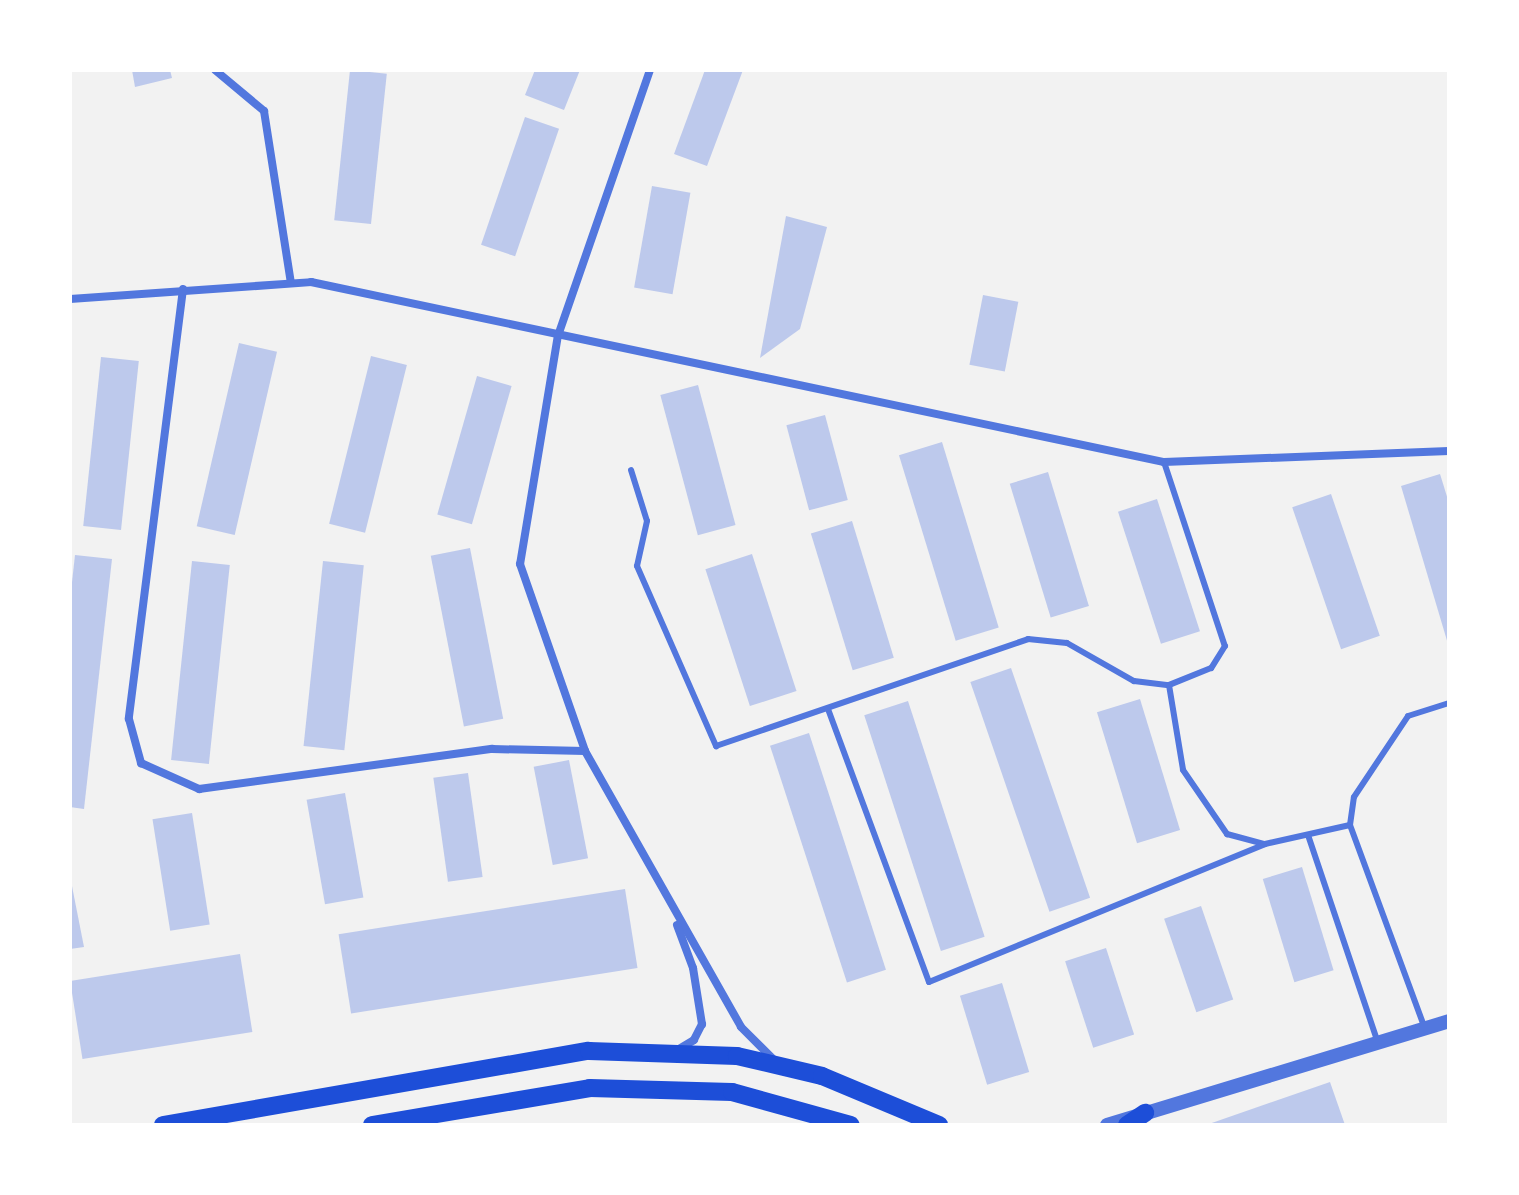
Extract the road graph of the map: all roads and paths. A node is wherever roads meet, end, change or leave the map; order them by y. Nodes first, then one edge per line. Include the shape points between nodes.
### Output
1 (215, 70) edge
2 (650, 70) edge
3 (291, 283) junction
4 (183, 289) junction
5 (70, 299) edge
6 (558, 335) junction
7 (1449, 451) edge
8 (1164, 462) junction
9 (631, 470) dead end
10 (1169, 685) junction
11 (1449, 703) edge
12 (828, 709) junction
13 (585, 751) junction
14 (1350, 825) junction
15 (1308, 835) junction
16 (1265, 844) junction
17 (667, 898) junction
18 (1449, 1021) edge
19 (1425, 1029) junction
20 (1378, 1044) junction
21 (671, 1053) junction
22 (779, 1066) junction
23 (1145, 1113) junction
24 (163, 1125) edge
25 (372, 1125) edge
26 (851, 1125) edge
27 (939, 1125) edge
28 (1107, 1125) edge
29 (1127, 1125) edge

1 - 3 street via 264,111
2 - 6 street
3 - 4 street
3 - 6 street via 311,282
4 - 5 street
4 - 13 street via 129,719 141,763 199,789 492,749
6 - 8 street
6 - 13 street via 520,564
7 - 8 street
8 - 10 lane via 1225,646 1211,668
9 - 12 lane via 647,521 637,566 716,746
10 - 12 lane via 1134,681 1067,643 1028,639
10 - 16 lane via 1183,770 1227,834
11 - 14 lane via 1408,716 1354,797
12 - 16 lane via 929,982
13 - 17 street
14 - 15 lane
14 - 19 lane
15 - 16 lane
15 - 20 lane
17 - 21 street via 693,968 702,1024 694,1040
17 - 22 street via 741,1027
18 - 19 street
19 - 20 street
20 - 23 street
21 - 22 main road via 737,1056
21 - 24 main road via 558,1054
22 - 27 main road via 822,1076
23 - 28 street
23 - 29 main road
25 - 26 main road via 590,1088 732,1092

